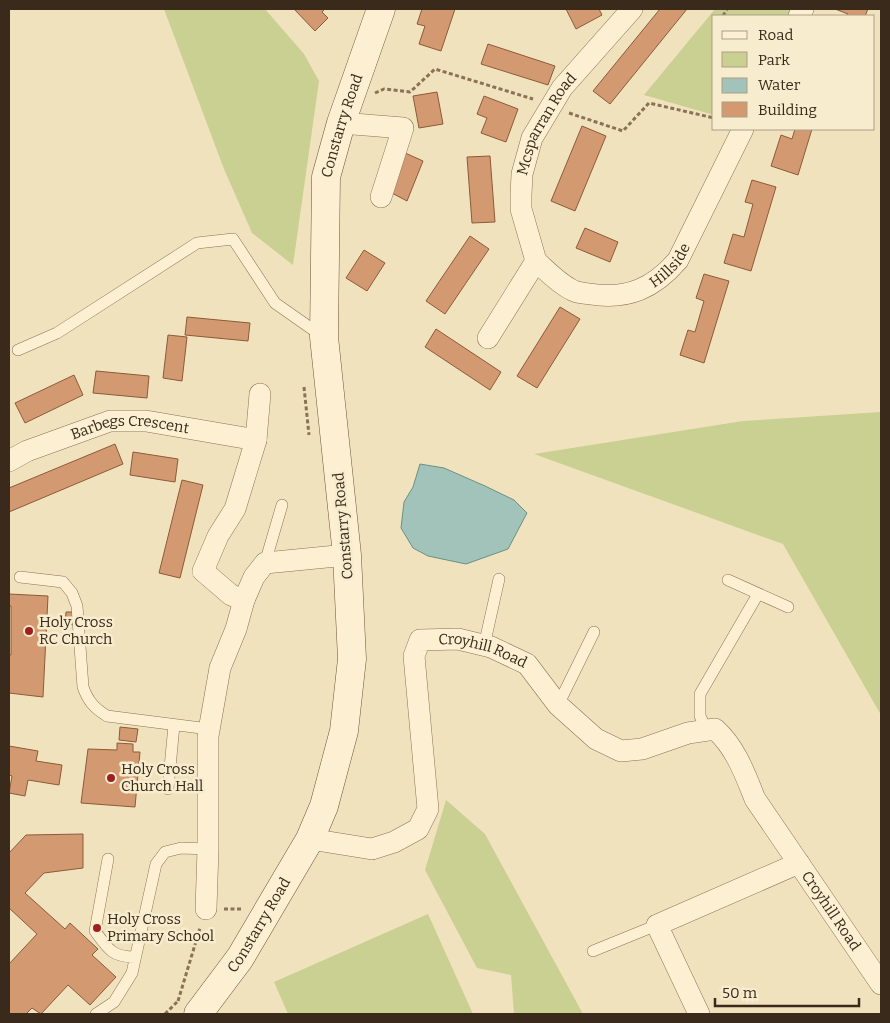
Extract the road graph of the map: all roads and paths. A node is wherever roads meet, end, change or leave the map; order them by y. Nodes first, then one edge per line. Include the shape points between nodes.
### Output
1 (380, 9) edge
2 (632, 9) edge
3 (552, 105) junction
4 (345, 114) junction
5 (712, 118) edge
6 (743, 130) edge
7 (381, 197) dead end
8 (536, 261) junction
9 (324, 337) junction
10 (488, 338) dead end
11 (18, 350) dead end
12 (304, 384) dead end
13 (260, 394) dead end
14 (310, 439) dead end
15 (256, 440) junction
16 (9, 461) edge
17 (282, 505) dead end
18 (347, 555) junction
19 (265, 563) junction
20 (20, 577) dead end
21 (499, 579) dead end
22 (728, 580) dead end
23 (758, 594) junction
24 (244, 600) junction
25 (788, 607) dead end
26 (594, 632) dead end
27 (484, 646) junction
28 (558, 705) junction
29 (174, 725) junction
30 (210, 729) junction
31 (708, 731) junction
32 (168, 789) dead end
33 (310, 839) junction
34 (208, 850) junction
35 (108, 859) dead end
36 (799, 863) junction
37 (206, 909) joint
38 (657, 925) junction
39 (593, 951) dead end
40 (135, 957) junction
41 (881, 984) edge
42 (186, 1004) edge
43 (96, 1014) edge
44 (165, 1014) edge
45 (699, 1014) edge

1 - 4 main road, Constarry Road
2 - 3 street, Mcsparran Road via 562,88
3 - 4 path via 435,70 410,92 384,89
3 - 5 path via 623,131 649,102
3 - 8 street, Mcsparran Road via 532,138 522,174 521,209
4 - 7 street via 403,128
4 - 9 main road, Constarry Road via 326,177
6 - 8 street, Hillside via 678,260 665,275 648,286 608,297 574,292
8 - 10 street
9 - 11 lane via 275,303 233,239 198,243 57,333
9 - 18 main road, Constarry Road
12 - 14 path
13 - 15 street
15 - 16 street, Barbegs Crescent via 146,421 110,421 27,451
15 - 24 street via 236,508 218,536 203,570 230,595
17 - 19 lane
18 - 19 street
18 - 33 main road, Constarry Road via 352,659 344,731 324,806
19 - 24 street via 254,577
20 - 29 lane via 63,582 72,593 77,606 83,687 95,709 106,716
21 - 27 lane
22 - 23 lane
23 - 25 lane
23 - 31 lane via 700,694 700,716
24 - 30 street via 220,668
26 - 28 lane
27 - 28 street, Croyhill Road via 527,664
27 - 33 street, Croyhill Road via 458,639 420,640 414,656 428,809 418,829 372,849
28 - 31 street, Croyhill Road via 596,739 621,751 642,750 688,734
29 - 30 lane
29 - 32 lane
30 - 34 street
31 - 36 street, Croyhill Road via 716,729 727,740 755,799
33 - 42 main road, Constarry Road via 240,958
34 - 37 street
34 - 40 lane via 181,848 165,852 156,864
35 - 40 lane via 95,931 120,957
36 - 38 street, Croyhill Road
36 - 41 street, Croyhill Road
37 - 42 path
38 - 39 lane
38 - 45 street
40 - 43 lane via 132,973 114,1002
42 - 44 path

